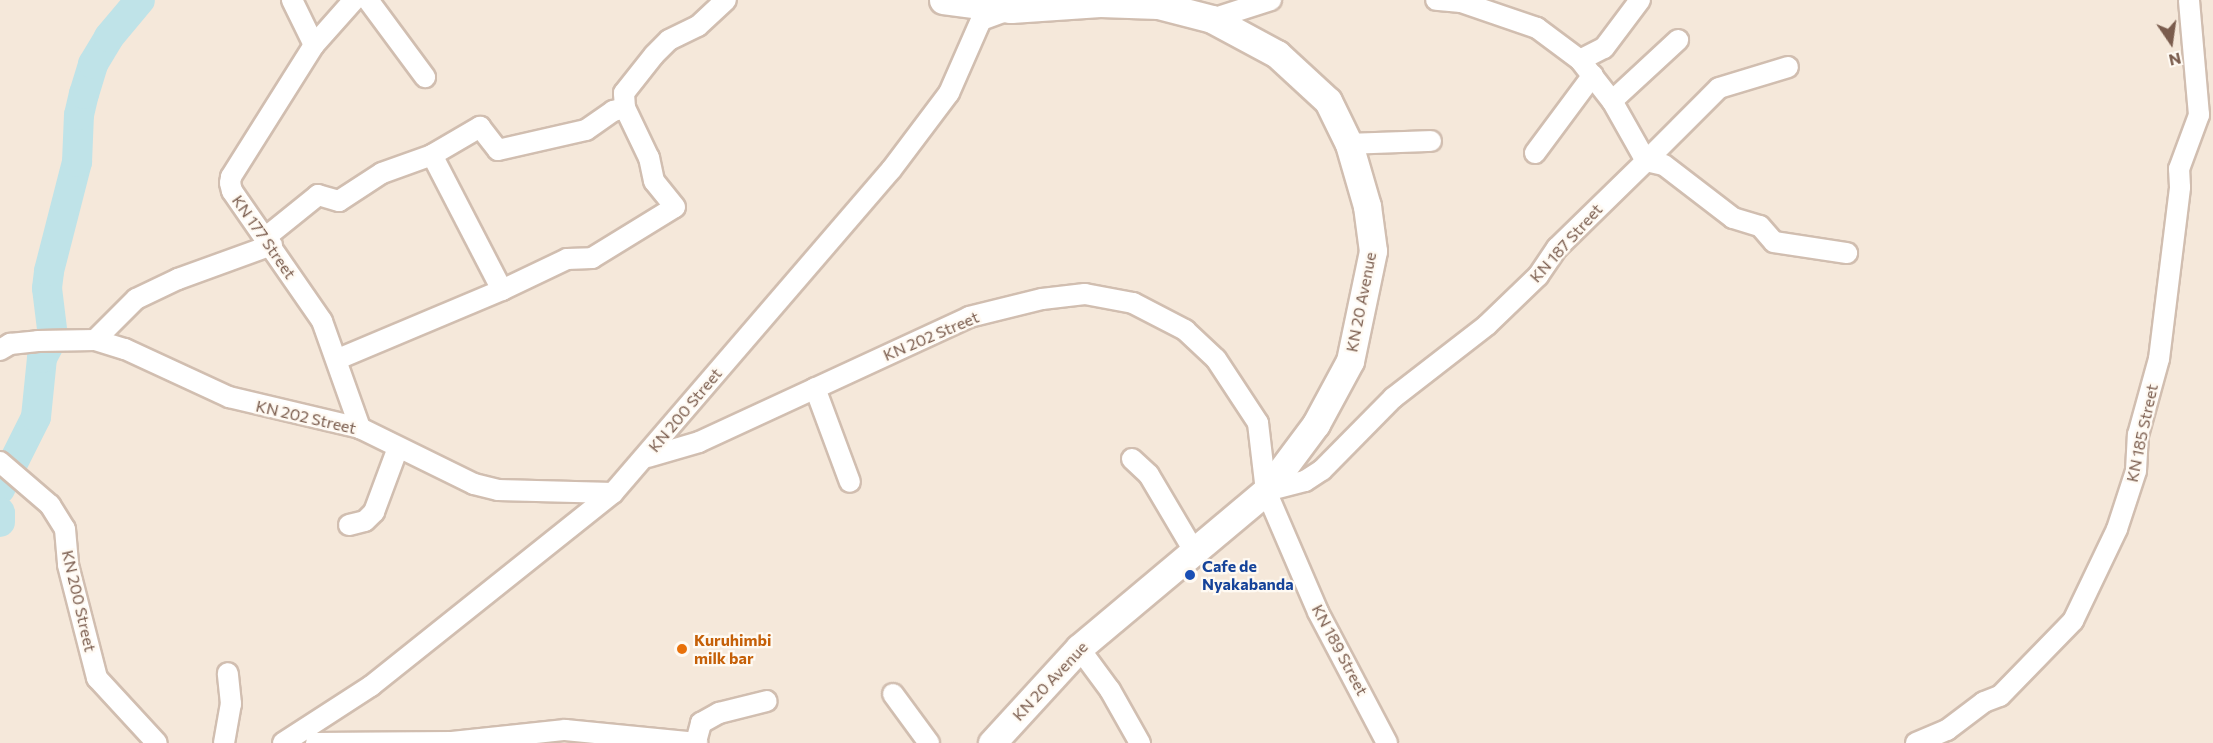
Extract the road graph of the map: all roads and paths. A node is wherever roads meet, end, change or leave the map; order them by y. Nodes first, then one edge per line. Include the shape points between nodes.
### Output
1 (292, 0) edge
2 (354, 0) edge
3 (368, 0) edge
4 (726, 0) edge
5 (943, 0) edge
6 (1271, 0) edge
7 (1436, 0) edge
8 (1640, 0) edge
9 (2189, 0) edge
10 (1462, 1) edge
11 (1011, 9) junction
12 (1212, 19) junction
13 (1678, 40) dead end
14 (314, 45) junction
15 (1586, 67) junction
16 (1788, 67) dead end
17 (425, 76) dead end
18 (2206, 87) edge
19 (1612, 101) junction
20 (625, 108) junction
21 (1431, 141) dead end
22 (1349, 144) junction
23 (1535, 153) dead end
24 (432, 155) junction
25 (1646, 161) junction
26 (269, 241) junction
27 (1847, 253) dead end
28 (502, 290) junction
29 (95, 340) junction
30 (0, 350) edge
31 (338, 359) junction
32 (815, 388) junction
33 (360, 428) junction
34 (397, 450) junction
35 (645, 458) junction
36 (1132, 459) dead end
37 (1, 463) edge
38 (850, 482) dead end
39 (1266, 491) junction
40 (613, 493) junction
41 (349, 525) dead end
42 (1194, 551) junction
43 (1079, 648) junction
44 (228, 673) dead end
45 (893, 694) dead end
46 (767, 701) dead end
47 (697, 742) edge
48 (157, 743) edge
49 (224, 743) edge
50 (283, 743) edge
51 (316, 743) edge
52 (452, 743) edge
53 (929, 743) edge
54 (992, 743) edge
55 (1140, 743) edge
56 (1387, 743) edge
57 (1916, 743) edge

1 - 14 street
2 - 14 street, KN 177 Street
3 - 17 street
4 - 20 street via 698,26 669,39 654,55 624,93
5 - 11 main road, KN 20 Avenue
6 - 12 street
7 - 10 street
8 - 15 street
9 - 18 street, KN 185 Street
10 - 15 street via 1537,28
11 - 12 main road, KN 20 Avenue via 1100,3 1158,5
11 - 35 street, KN 200 Street via 981,20 949,93 917,136
12 - 22 main road, KN 20 Avenue via 1277,54 1328,101
13 - 19 street
14 - 26 street, KN 177 Street via 231,177 232,191
15 - 19 street
15 - 23 street
16 - 25 street, KN 187 Street via 1719,88
18 - 57 street, KN 185 Street via 2178,169 2180,187 2159,360 2138,435 2136,471 2117,530 2073,621 2000,696 1984,702 1947,730
19 - 25 street
20 - 24 street via 613,111 586,130 498,150 480,127
20 - 28 street via 649,158 654,181 675,207 592,258 567,259
21 - 22 street
22 - 39 main road, KN 20 Avenue via 1367,206 1373,251 1362,317 1350,361 1316,424
24 - 26 street via 382,173 339,201 318,195
24 - 28 street
25 - 27 street via 1664,165 1733,218 1760,226 1774,242
25 - 39 street, KN 187 Street via 1557,248 1538,276 1487,326 1393,398 1322,470 1305,481
26 - 29 street via 136,299
26 - 31 street, KN 177 Street via 322,321
28 - 31 street
29 - 30 street, KN 202 Street via 10,344
29 - 33 street, KN 202 Street via 125,349 229,397
31 - 33 street, KN 177 Street
32 - 35 street, KN 202 Street via 699,442
32 - 38 street
32 - 39 street, KN 202 Street via 969,317 1042,299 1085,294 1133,303 1185,330 1222,366 1258,423
33 - 34 street, KN 202 Street
34 - 40 street, KN 202 Street via 474,484 498,490
34 - 41 street via 374,512 365,521
35 - 40 street, KN 200 Street
36 - 42 street via 1149,475
37 - 48 street, KN 200 Street via 50,505 65,529 68,565 97,678
39 - 42 main road, KN 20 Avenue
39 - 56 street, KN 189 Street via 1318,612
40 - 50 street, KN 200 Street via 371,686
42 - 43 main road, KN 20 Avenue
43 - 54 main road, KN 20 Avenue
43 - 55 street via 1110,690
44 - 49 street via 231,704
45 - 53 street
46 - 47 street via 710,718 702,723
47 - 52 street via 565,730
51 - 52 street

